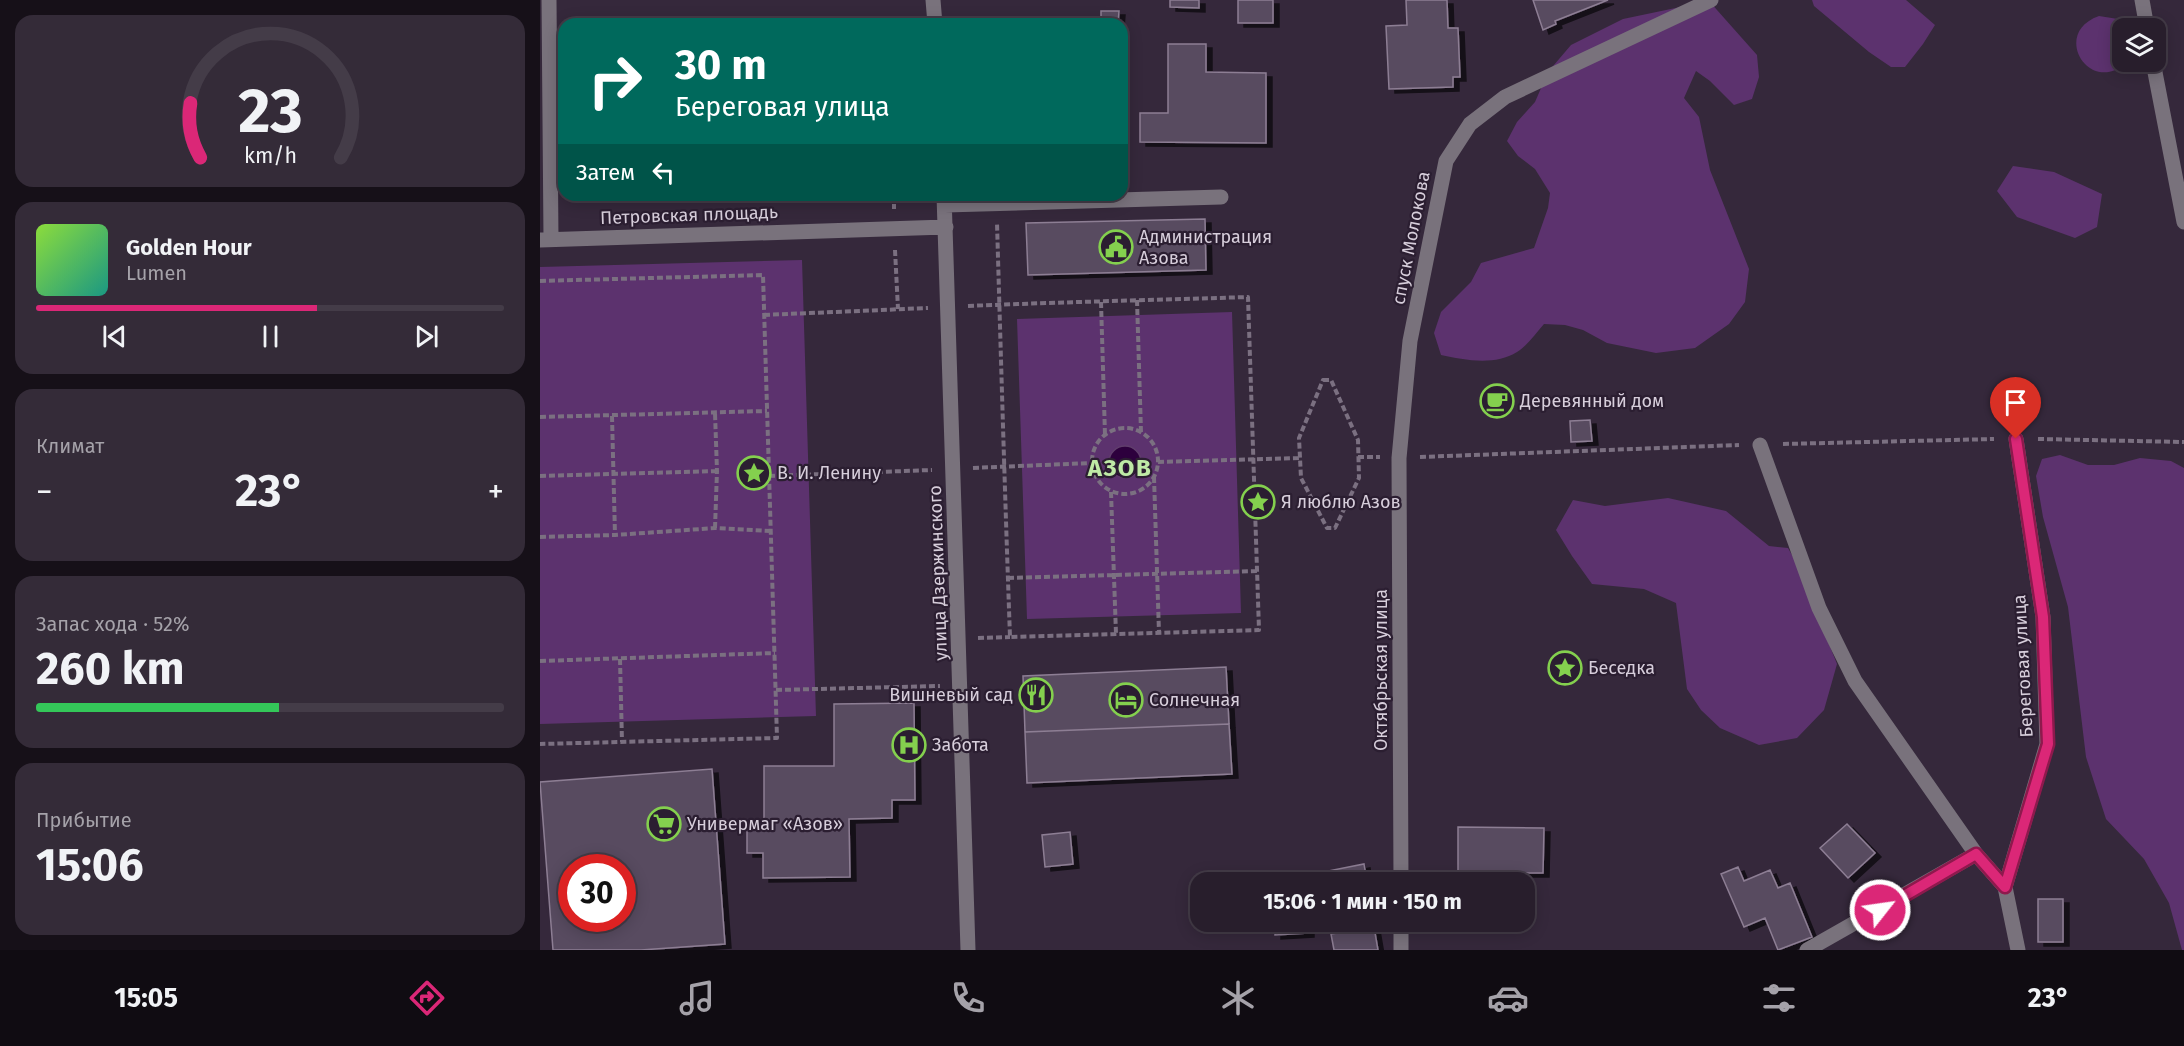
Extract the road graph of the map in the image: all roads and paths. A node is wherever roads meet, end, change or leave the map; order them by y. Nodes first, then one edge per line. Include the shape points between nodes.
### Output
1 (549, 0) edge
2 (933, 0) edge
3 (1712, 0) edge
4 (2142, 0) edge
5 (934, 18) edge
6 (2145, 18) edge
7 (2155, 72) edge
8 (1221, 197) dead end
9 (1128, 200) edge
10 (945, 201) edge
11 (958, 201) edge
12 (1092, 201) edge
13 (996, 204) junction
14 (2184, 222) edge
15 (946, 227) junction
16 (546, 240) edge
17 (540, 281) edge
18 (1137, 300) junction
19 (1101, 302) junction
20 (999, 304) junction
21 (949, 307) junction
22 (764, 315) junction
23 (767, 411) junction
24 (715, 413) junction
25 (612, 416) junction
26 (540, 417) edge
27 (1141, 432) junction
28 (1105, 435) junction
29 (2016, 439) junction
30 (2184, 442) edge
31 (1760, 445) junction
32 (1300, 458) junction
33 (1399, 458) junction
34 (1253, 459) junction
35 (1158, 462) junction
36 (1092, 463) junction
37 (1005, 466) junction
38 (954, 470) junction
39 (717, 471) junction
40 (614, 473) junction
41 (540, 476) edge
42 (769, 476) junction
43 (1154, 477) junction
44 (1111, 492) junction
45 (715, 528) junction
46 (771, 531) junction
47 (615, 535) junction
48 (540, 537) edge
49 (1257, 571) junction
50 (1158, 574) junction
51 (1113, 575) junction
52 (1008, 578) junction
53 (1160, 633) junction
54 (1116, 634) junction
55 (1010, 637) junction
56 (959, 639) junction
57 (774, 653) junction
58 (620, 659) junction
59 (540, 661) edge
60 (960, 685) junction
61 (776, 690) junction
62 (622, 742) junction
63 (540, 744) edge
64 (1976, 854) junction
65 (1401, 872) edge
66 (2005, 887) junction
67 (1401, 932) edge
68 (968, 950) edge
69 (1401, 950) edge
70 (1410, 950) edge
71 (1807, 950) edge
72 (2018, 950) edge

1 - 16 street
2 - 5 street
3 - 33 street, спуск Молокова via 1504,97 1470,124 1446,161 1410,341
4 - 6 street
7 - 14 street
8 - 9 street
10 - 15 street, улица Дзержинского
11 - 13 street
12 - 13 street
13 - 20 path
15 - 16 street, Петровская площадь
15 - 21 street, улица Дзержинского
17 - 22 path via 763,275
18 - 19 path
18 - 27 path
18 - 34 path via 1248,297
19 - 20 path
19 - 28 path
20 - 21 path
20 - 37 path
21 - 22 path
21 - 38 street, улица Дзержинского
22 - 23 path
23 - 24 path
23 - 42 path
24 - 25 path
24 - 39 path
25 - 26 path
25 - 40 path
27 - 28 path via 1119,429
27 - 35 path via 1152,442
28 - 36 path via 1096,445
29 - 30 path
29 - 31 path
29 - 66 street, Береговая улица via 2043,617 2048,744
31 - 33 path
31 - 64 street, Береговая улица via 1819,608 1855,681
32 - 32 path via 1299,438 1323,380 1331,380 1358,440 1359,478 1335,528 1327,528 1301,478
32 - 34 path
33 - 65 street, Октябрьская улица
34 - 35 path
34 - 49 path
35 - 43 path
36 - 37 path
36 - 44 path via 1100,483
37 - 38 path
37 - 52 path
38 - 42 path
38 - 56 street, улица Дзержинского
39 - 40 path
39 - 45 path
40 - 41 path
40 - 47 path
42 - 46 path
43 - 44 path via 1139,491
43 - 50 path
44 - 51 path
45 - 46 path
45 - 47 path
46 - 57 path
47 - 48 path
49 - 50 path
49 - 53 path via 1259,630
50 - 51 path
50 - 53 path
51 - 52 path
51 - 54 path
52 - 55 path
53 - 54 path
54 - 55 path
55 - 56 path
56 - 60 street, улица Дзержинского
57 - 58 path
57 - 61 path
58 - 59 path
58 - 62 path
60 - 61 path
60 - 68 street, улица Дзержинского
61 - 62 path via 777,738
62 - 63 path
64 - 66 street, Береговая улица
64 - 71 street
66 - 72 street, Береговая улица
67 - 69 street
69 - 70 street

